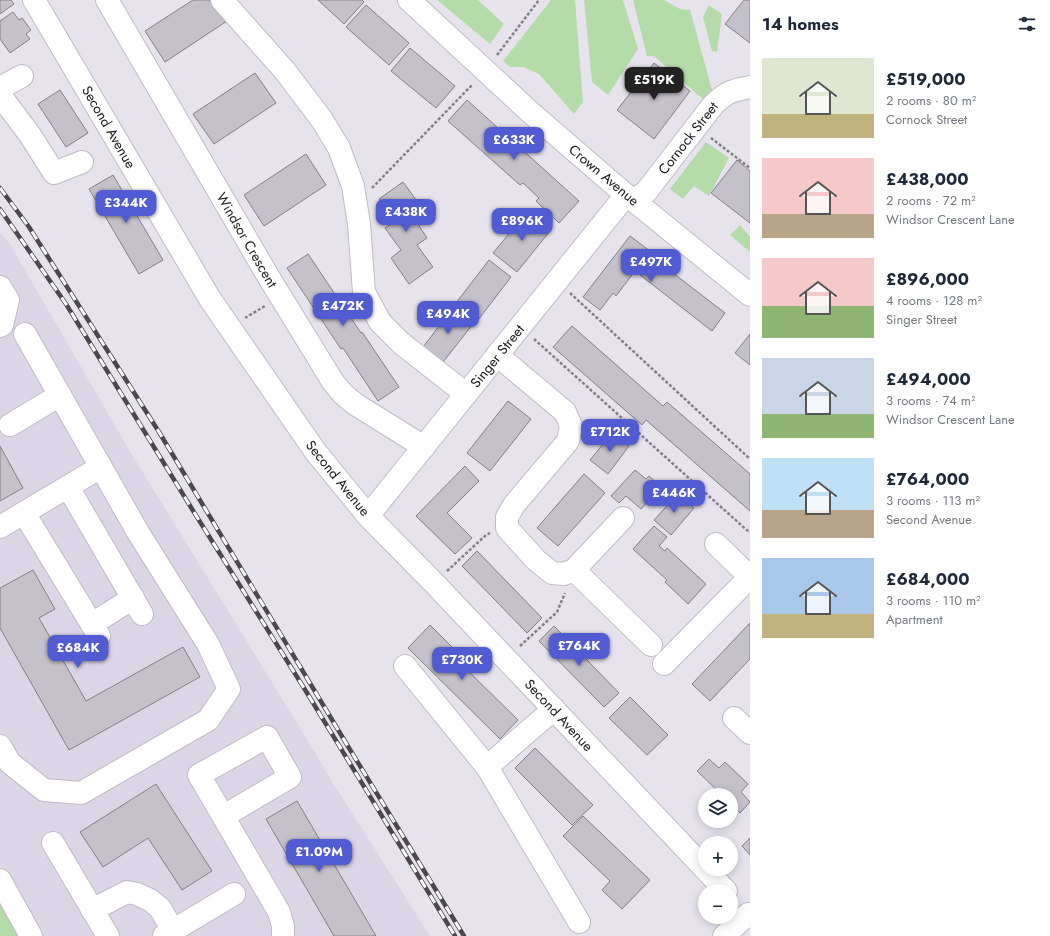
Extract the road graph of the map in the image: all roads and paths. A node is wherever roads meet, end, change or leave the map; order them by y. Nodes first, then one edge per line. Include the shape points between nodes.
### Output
1 (34, 0) edge
2 (107, 0) edge
3 (222, 0) edge
4 (409, 0) edge
5 (539, 0) edge
6 (486, 70) junction
7 (22, 76) dead end
8 (750, 87) edge
9 (0, 88) edge
10 (0, 95) edge
11 (696, 126) junction
12 (82, 162) dead end
13 (750, 168) edge
14 (629, 197) junction
15 (356, 204) junction
16 (557, 281) junction
17 (0, 287) edge
18 (750, 295) edge
19 (281, 297) junction
20 (0, 326) edge
21 (520, 326) junction
22 (230, 327) junction
23 (25, 334) dead end
24 (497, 355) junction
25 (466, 394) junction
26 (60, 395) junction
27 (10, 425) dead end
28 (424, 447) junction
29 (750, 459) edge
30 (101, 468) junction
31 (68, 487) junction
32 (24, 513) junction
33 (368, 516) junction
34 (623, 518) dead end
35 (0, 527) edge
36 (507, 528) junction
37 (750, 533) edge
38 (716, 544) dead end
39 (574, 570) junction
40 (750, 577) edge
41 (434, 583) junction
42 (651, 645) dead end
43 (506, 659) junction
44 (664, 664) dead end
45 (405, 666) dead end
46 (554, 709) junction
47 (734, 718) dead end
48 (750, 733) edge
49 (0, 746) edge
50 (487, 767) junction
51 (224, 816) dead end
52 (52, 843) dead end
53 (0, 880) edge
54 (719, 884) edge
55 (234, 894) dead end
56 (738, 903) edge
57 (6, 905) edge
58 (92, 910) junction
59 (749, 915) edge
60 (579, 922) dead end
61 (168, 933) edge
62 (31, 936) edge
63 (108, 936) edge
64 (282, 936) edge
65 (724, 936) edge

1 - 22 street, Second Avenue via 206,292
2 - 19 street, Windsor Crescent
3 - 15 street via 285,71 322,120 339,148 353,186
4 - 6 street, Crown Avenue
5 - 6 path
6 - 14 street, Crown Avenue via 530,112
6 - 15 path
7 - 9 street
8 - 11 street, Cornock Street via 734,90 721,97
10 - 12 street via 54,173
11 - 13 path
11 - 14 street, Cornock Street via 646,192
14 - 16 street, Singer Street
14 - 18 street, Crown Avenue
15 - 25 street via 364,292 380,322 401,343
16 - 21 street, Singer Street
16 - 29 path
17 - 20 street via 8,300
19 - 22 path
19 - 28 street, Windsor Crescent via 343,394 354,404
21 - 24 street, Singer Street
21 - 37 path
22 - 33 street, Second Avenue via 315,451
23 - 26 street
24 - 25 street, Singer Street
24 - 36 street via 565,412 571,426 568,441 514,505 507,517
25 - 28 street, Singer Street
26 - 27 street
26 - 30 street
28 - 33 street, Singer Street
30 - 31 street
30 - 49 street via 208,644 229,689 208,720 81,793 44,790 10,763
31 - 32 street
31 - 32 street via 137,606 96,630
32 - 35 street
33 - 41 street, Second Avenue
34 - 39 street
36 - 39 street via 536,560 552,573 564,574
36 - 41 path via 486,535
38 - 40 street
39 - 42 street
39 - 43 path via 557,612
40 - 44 street
41 - 43 street, Second Avenue
43 - 46 street, Second Avenue
45 - 50 street
46 - 50 street
46 - 54 street, Second Avenue
47 - 48 street
50 - 60 street
51 - 64 street via 279,912 283,926
52 - 58 street
53 - 57 street
55 - 61 street
56 - 59 street
57 - 62 street
58 - 61 street via 127,892 137,894 160,908
58 - 63 street
59 - 65 street

